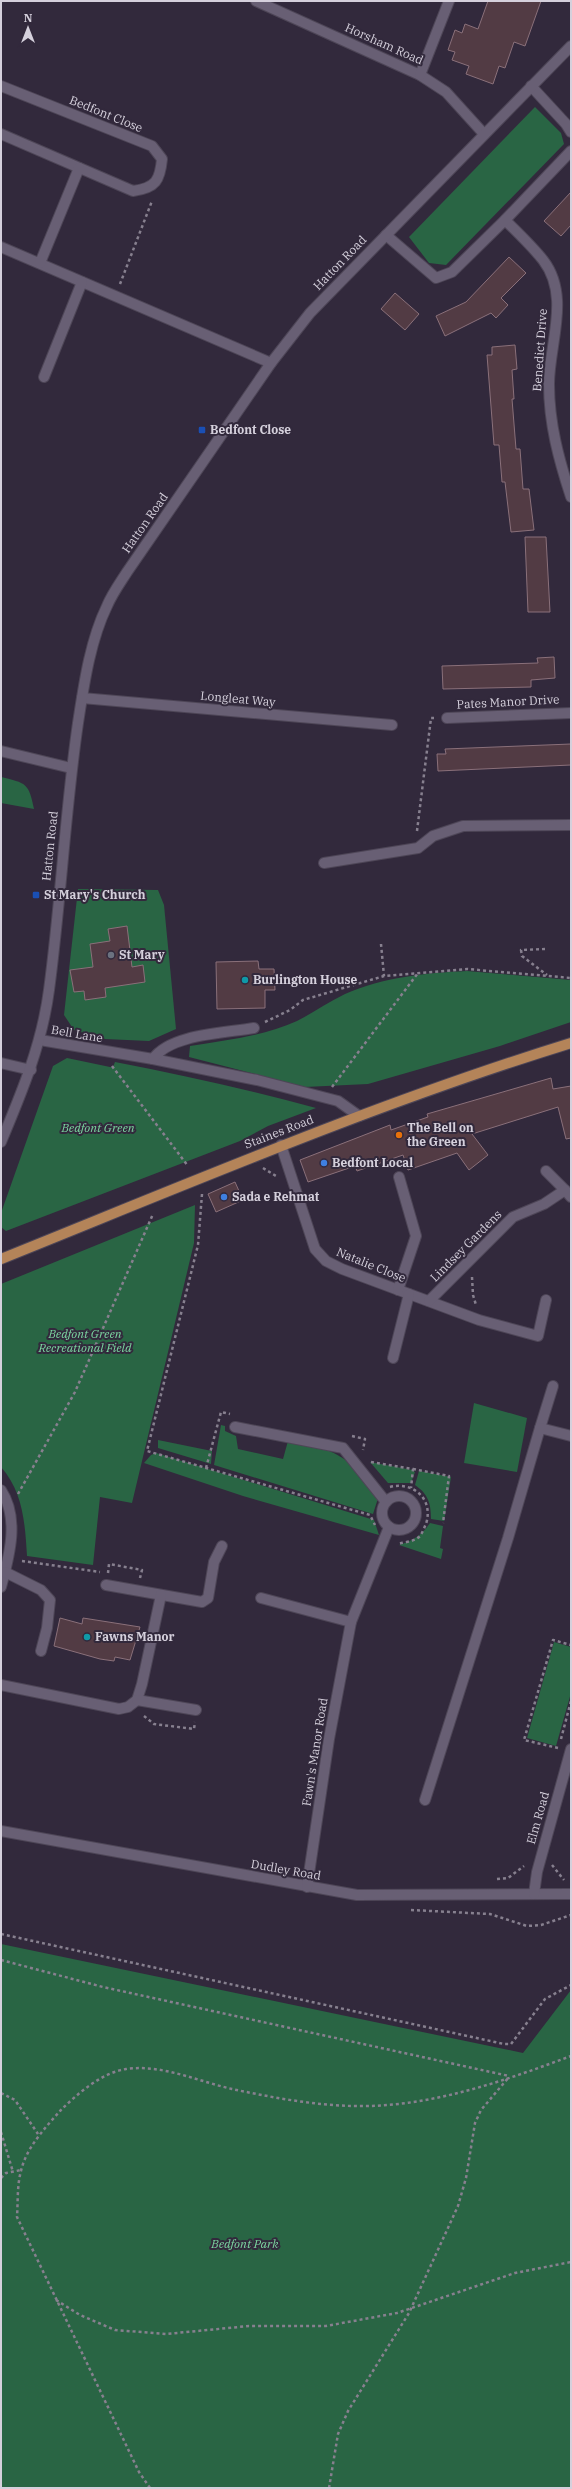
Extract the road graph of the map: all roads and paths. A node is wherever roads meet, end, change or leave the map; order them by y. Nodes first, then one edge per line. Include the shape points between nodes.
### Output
1 (256, 1) edge
2 (449, 1) edge
3 (571, 46) edge
4 (420, 75) junction
5 (1, 86) edge
6 (531, 86) junction
7 (571, 132) edge
8 (1, 134) edge
9 (484, 134) junction
10 (571, 151) edge
11 (79, 168) junction
12 (152, 199) dead end
13 (505, 220) junction
14 (386, 235) junction
15 (1, 247) edge
16 (40, 263) junction
17 (82, 282) junction
18 (116, 296) junction
19 (271, 363) junction
20 (44, 377) dead end
21 (571, 497) edge
22 (82, 698) junction
23 (571, 712) edge
24 (447, 718) joint
25 (392, 725) dead end
26 (1, 751) edge
27 (71, 768) junction
28 (571, 825) edge
29 (415, 849) junction
30 (324, 863) dead end
31 (381, 944) dead end
32 (545, 949) dead end
33 (418, 973) junction
34 (548, 975) junction
35 (384, 976) junction
36 (571, 978) edge
37 (254, 1028) joint
38 (40, 1040) junction
39 (571, 1043) edge
40 (110, 1057) junction
41 (153, 1059) junction
42 (1, 1063) edge
43 (31, 1070) junction
44 (329, 1090) dead end
45 (359, 1116) junction
46 (1, 1142) edge
47 (280, 1145) junction
48 (188, 1166) dead end
49 (546, 1171) dead end
50 (399, 1177) dead end
51 (568, 1193) edge
52 (202, 1194) dead end
53 (152, 1214) dead end
54 (1, 1259) edge
55 (398, 1290) junction
56 (409, 1294) junction
57 (546, 1300) dead end
58 (429, 1301) junction
59 (393, 1358) dead end
60 (553, 1386) dead end
61 (237, 1415) dead end
62 (235, 1427) dead end
63 (540, 1428) junction
64 (571, 1436) edge
65 (368, 1461) dead end
66 (206, 1468) junction
67 (414, 1469) junction
68 (384, 1488) dead end
69 (411, 1488) junction
70 (1, 1490) edge
71 (16, 1498) dead end
72 (386, 1502) junction
73 (442, 1524) dead end
74 (389, 1527) junction
75 (378, 1530) dead end
76 (222, 1546) dead end
77 (393, 1548) dead end
78 (22, 1560) dead end
79 (5, 1572) junction
80 (139, 1583) dead end
81 (106, 1585) dead end
82 (1, 1588) edge
83 (161, 1595) junction
84 (261, 1598) dead end
85 (352, 1622) junction
86 (571, 1645) edge
87 (41, 1651) dead end
88 (1, 1685) edge
89 (136, 1700) junction
90 (571, 1701) edge
91 (196, 1710) dead end
92 (558, 1748) junction
93 (571, 1749) edge
94 (557, 1753) dead end
95 (425, 1800) dead end
96 (1, 1831) edge
97 (527, 1863) dead end
98 (492, 1879) dead end
99 (307, 1887) junction
100 (534, 1894) junction
101 (571, 1894) edge
102 (1, 1934) edge
103 (1, 1960) edge
104 (571, 1985) edge
105 (571, 2056) edge
106 (510, 2076) junction
107 (1, 2093) edge
108 (1, 2132) edge
109 (38, 2134) junction
110 (21, 2170) junction
111 (13, 2172) junction
112 (1, 2178) edge
113 (571, 2262) edge
114 (56, 2300) junction
115 (410, 2308) junction
116 (150, 2488) edge
117 (329, 2488) edge

1 - 4 street, Horsham Road
2 - 4 street
3 - 6 street, Hatton Road
4 - 9 street, Horsham Road via 446,92
5 - 11 street, Bedfont Close via 152,146 162,159 160,177 148,190 133,191
6 - 7 street
6 - 9 street, Hatton Road
8 - 11 street, Bedfont Close
9 - 14 street, Hatton Road
10 - 13 street
11 - 16 street
12 - 18 path
13 - 14 street via 452,272 436,278
13 - 21 street, Benedict Drive via 544,261 553,282 558,310 549,384 551,429
14 - 19 street, Hatton Road via 310,313
15 - 16 street
16 - 17 street
17 - 18 street
17 - 20 street
18 - 19 street
19 - 22 street, Hatton Road via 127,572 107,606 93,647
22 - 25 street, Longleat Way
22 - 27 street, Hatton Road
23 - 24 street, Pates Manor Drive
24 - 29 path via 432,718
26 - 27 street
27 - 38 street, Hatton Road via 49,990
28 - 29 street via 463,826 433,836
29 - 30 street
31 - 35 path
32 - 34 path via 521,950 522,956
33 - 34 path via 467,969
33 - 35 path
33 - 44 path
34 - 36 path
35 - 37 path via 303,1000 290,1010
37 - 41 street via 185,1039 167,1047
38 - 40 street, Bell Lane
38 - 43 street, Hatton Road
39 - 45 main road, Staines Road
40 - 41 street, Bell Lane
40 - 48 path
41 - 45 street, Bell Lane via 257,1080 338,1101
42 - 43 street
43 - 46 street, Hatton Road
45 - 47 main road, Staines Road
47 - 54 main road, Staines Road
47 - 55 street, Natalie Close via 315,1249 326,1261 342,1269
49 - 51 street, Lindsey Gardens
50 - 55 street via 416,1236
51 - 58 street, Lindsey Gardens via 513,1217
52 - 66 path via 198,1245 147,1451
53 - 71 path via 75,1392
55 - 56 street, Natalie Close
56 - 58 street, Natalie Close
56 - 59 street
57 - 58 street, Natalie Close via 538,1336 479,1320
60 - 63 street
61 - 66 path via 221,1412
62 - 72 street via 343,1448
63 - 64 street
63 - 95 street
65 - 67 path
66 - 75 path via 370,1515
67 - 69 path
67 - 73 path via 449,1476
68 - 69 path via 397,1485
69 - 77 path via 426,1500 427,1521 419,1537
70 - 79 street via 11,1520 10,1554
72 - 74 street via 382,1512
72 - 74 street via 396,1497 406,1498 415,1512 413,1522 405,1529
74 - 85 street, Fawn's Manor Road
76 - 83 street via 214,1562 208,1598 202,1602
78 - 80 path via 108,1573 109,1564 142,1570
79 - 82 street
79 - 87 street via 41,1590 50,1600
81 - 83 street
83 - 89 street via 142,1684
84 - 85 street
85 - 99 street, Fawn's Manor Road via 329,1739
86 - 92 path via 553,1640 524,1740
88 - 89 street via 119,1709 128,1707
89 - 91 street
90 - 92 path
92 - 94 path
93 - 100 street, Elm Road via 537,1872
96 - 99 street, Dudley Road
97 - 98 path via 508,1878
99 - 100 street, Dudley Road via 357,1895
100 - 101 street, Dudley Road
102 - 104 path via 504,2044 511,2044 545,1999
103 - 106 path via 103,1987
105 - 106 path
106 - 109 path via 461,2093 399,2105 351,2106 232,2089 162,2070 125,2069 100,2079 72,2099
106 - 115 path via 481,2110 475,2123 466,2178 458,2206
107 - 109 path via 15,2100
108 - 111 path
109 - 110 path
110 - 111 path
110 - 114 path via 17,2217
111 - 112 path via 6,2173
113 - 115 path via 515,2273
114 - 115 path via 80,2315 115,2330 166,2334 248,2326 326,2326 397,2313
114 - 116 path
115 - 117 path via 348,2411 338,2434

